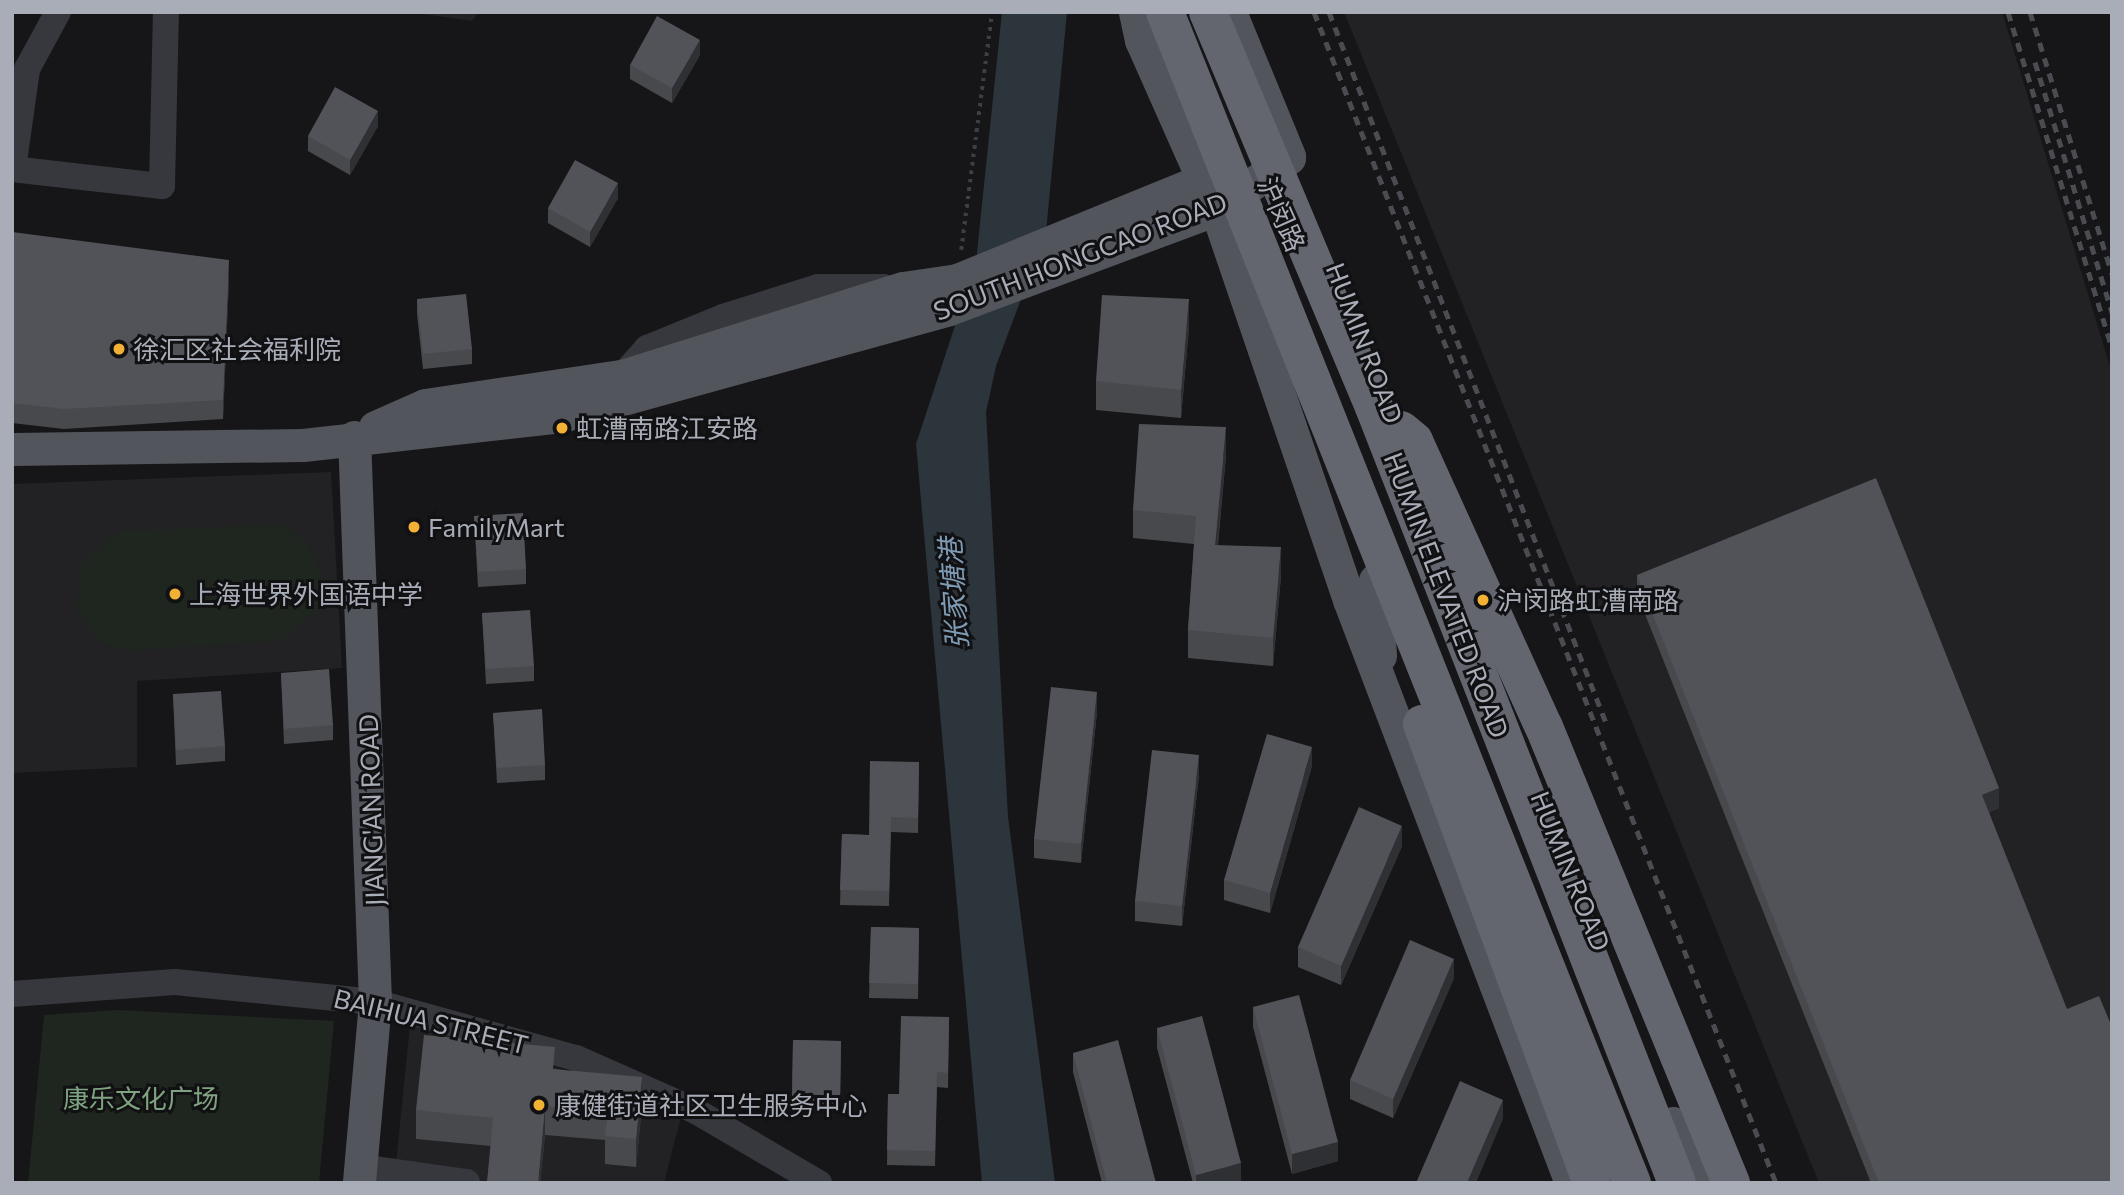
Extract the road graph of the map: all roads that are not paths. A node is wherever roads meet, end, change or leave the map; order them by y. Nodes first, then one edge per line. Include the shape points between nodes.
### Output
1 (58, 12) edge
2 (166, 12) edge
3 (1135, 12) edge
4 (1153, 12) edge
5 (1165, 12) edge
6 (1206, 12) edge
7 (1230, 12) edge
8 (1271, 166) junction
9 (13, 169) edge
10 (1217, 190) junction
11 (953, 294) junction
12 (1273, 371) junction
13 (1374, 407) junction
14 (354, 437) junction
15 (12, 449) edge
16 (1415, 483) joint
17 (1345, 503) junction
18 (1375, 580) junction
19 (1406, 618) junction
20 (1383, 693) junction
21 (12, 994) edge
22 (375, 1002) junction
23 (360, 1175) edge
24 (467, 1182) edge
25 (819, 1183) edge
26 (1571, 1183) edge
27 (1592, 1183) edge
28 (1623, 1183) edge
29 (1632, 1183) edge
30 (1677, 1183) edge
31 (1698, 1183) edge
32 (1731, 1183) edge

1 - 9 street via 27,69
2 - 9 street via 162,186
3 - 10 main road via 1141,40
4 - 10 main road
5 - 19 highway, HUMIN ELEVATED ROAD, bridge
6 - 8 main road, 沪闵路
6 - 13 highway, HUMIN ELEVATED ROAD, bridge
7 - 8 main road
8 - 10 main road, SOUTH HONGCAO ROAD
8 - 16 main road, 沪闵路 via 1363,396
10 - 11 main road, SOUTH HONGCAO ROAD
10 - 12 main road
10 - 17 main road
11 - 14 main road, SOUTH HONGCAO ROAD via 561,416
11 - 14 main road, SOUTH HONGCAO ROAD via 903,288 622,376 425,405
12 - 17 main road
12 - 20 main road
13 - 30 highway, HUMIN ELEVATED ROAD, bridge
13 - 32 highway, bridge via 1420,453 1544,727
14 - 15 main road, SOUTH HONGCAO ROAD via 198,451
14 - 22 main road, JIANG'AN ROAD
16 - 31 main road, HUMIN ROAD
17 - 18 main road
18 - 20 main road
18 - 28 main road
19 - 27 highway, bridge via 1422,726
19 - 29 highway, HUMIN ELEVATED ROAD, bridge
20 - 26 main road
21 - 22 street, BAIHUA STREET via 176,982
22 - 23 main road, JIANG'AN ROAD
22 - 25 street, BAIHUA STREET via 588,1063 694,1110
23 - 24 street

